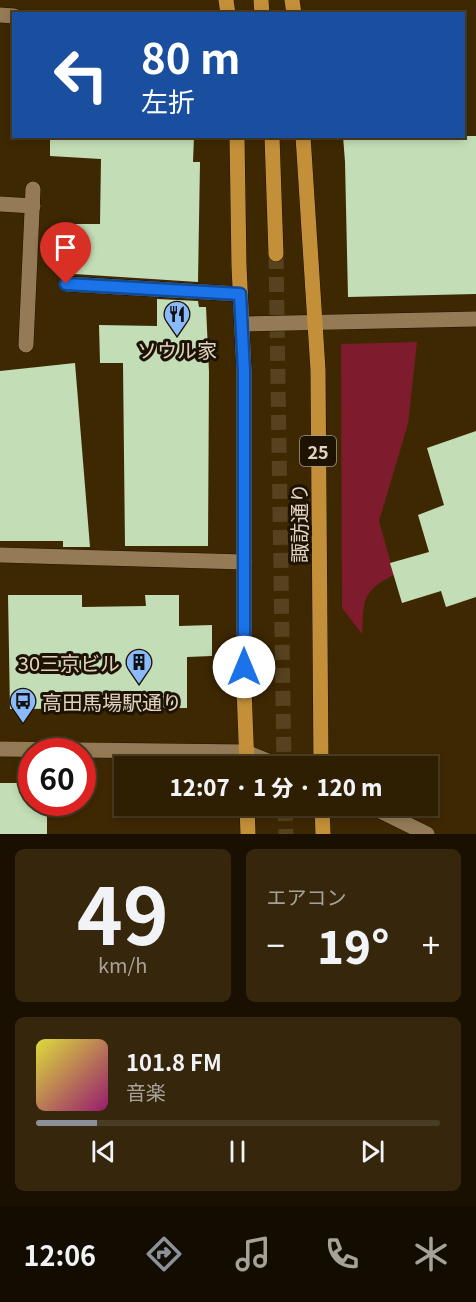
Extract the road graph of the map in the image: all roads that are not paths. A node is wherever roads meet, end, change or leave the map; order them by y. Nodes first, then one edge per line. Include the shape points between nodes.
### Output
1 (237, 138) edge
2 (272, 138) edge
3 (303, 138) edge
4 (33, 189) dead end
5 (0, 204) edge
6 (33, 206) junction
7 (276, 254) tunnel mouth
8 (66, 284) dead end
9 (240, 294) junction
10 (476, 319) edge
11 (316, 323) junction
12 (242, 324) junction
13 (26, 345) dead end
14 (0, 555) edge
15 (244, 562) junction
16 (0, 749) edge
17 (172, 756) edge
18 (246, 756) edge
19 (321, 756) edge
20 (247, 816) edge
21 (322, 816) edge
22 (390, 816) edge
23 (248, 834) edge
24 (323, 834) edge
25 (427, 834) edge

1 - 9 main road
2 - 7 main road
3 - 11 main road, 諏訪通り / 25
4 - 6 street
5 - 6 street
6 - 13 street
8 - 9 street
9 - 12 main road
10 - 11 street
11 - 12 street
11 - 19 main road, 諏訪通り / 25
12 - 15 main road
14 - 15 street
15 - 18 main road
16 - 17 street
20 - 23 main road
21 - 24 main road
22 - 25 street

